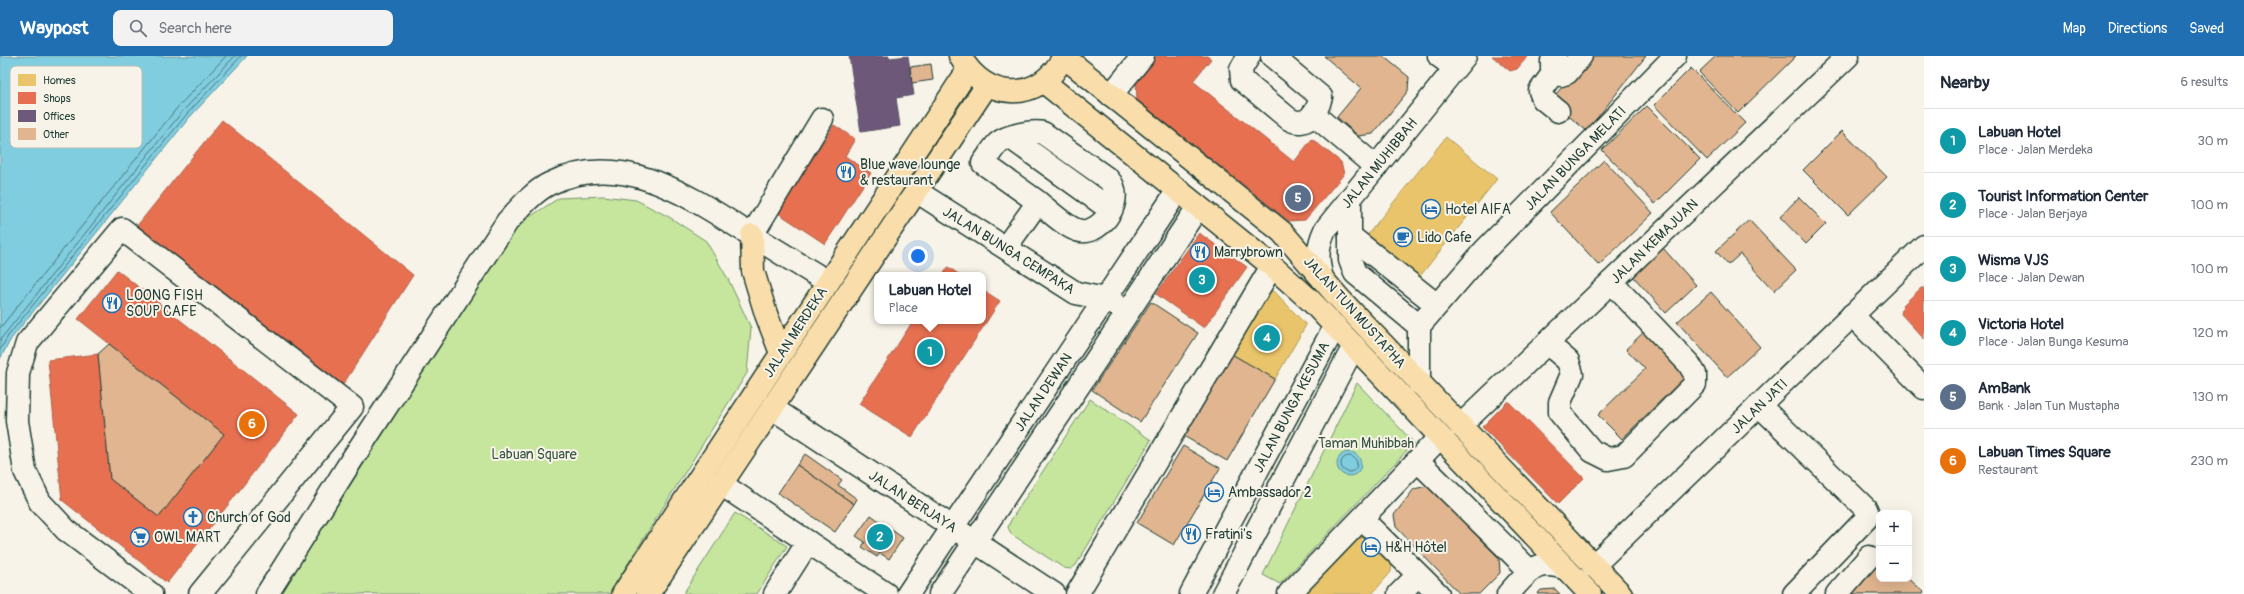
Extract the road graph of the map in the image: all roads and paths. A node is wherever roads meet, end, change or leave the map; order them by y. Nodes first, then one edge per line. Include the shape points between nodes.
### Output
1 (1064, 56) edge
2 (1143, 56) edge
3 (1272, 56) edge
4 (1581, 56) edge
5 (1675, 56) edge
6 (1848, 56) edge
7 (1245, 57) edge
8 (1453, 60) edge
9 (964, 63) edge
10 (1555, 64) edge
11 (1044, 82) junction
12 (987, 85) junction
13 (1111, 95) junction
14 (1558, 111) dead end
15 (1313, 114) junction
16 (822, 119) dead end
17 (1376, 167) junction
18 (1178, 190) junction
19 (916, 191) junction
20 (1350, 199) junction
21 (1038, 202) junction
22 (1198, 207) junction
23 (752, 235) junction
24 (1350, 236) junction
25 (1924, 246) edge
26 (1006, 247) junction
27 (1272, 266) junction
28 (1322, 278) junction
29 (828, 282) junction
30 (1611, 282) junction
31 (1105, 299) junction
32 (1437, 305) junction
33 (1128, 312) junction
34 (1852, 315) junction
35 (1335, 326) junction
36 (1419, 326) junction
37 (1547, 343) junction
38 (1354, 346) junction
39 (781, 353) junction
40 (1419, 383) junction
41 (1924, 388) edge
42 (1759, 406) junction
43 (772, 408) junction
44 (1460, 426) junction
45 (1440, 437) junction
46 (1418, 460) junction
47 (721, 484) junction
48 (1362, 519) junction
49 (952, 527) junction
50 (808, 542) junction
51 (975, 542) junction
52 (1869, 557) dead end
53 (1593, 566) junction
54 (1566, 569) junction
55 (1530, 571) junction
56 (1418, 575) junction
57 (151, 594) edge
58 (200, 594) edge
59 (267, 594) edge
60 (622, 594) edge
61 (648, 594) edge
62 (775, 594) edge
63 (886, 594) edge
64 (908, 594) edge
65 (940, 594) edge
66 (1054, 594) edge
67 (1077, 594) edge
68 (1191, 594) edge
69 (1223, 594) edge
70 (1290, 594) edge
71 (1399, 594) edge
72 (1438, 594) edge
73 (1508, 594) edge
74 (1590, 594) edge
75 (1621, 594) edge
76 (1794, 594) edge
77 (1837, 594) edge

1 - 11 main road via 1056,71
1 - 13 main road, JALAN TUN MUSTAPHA
2 - 13 street
3 - 15 street via 1321,97
4 - 10 street via 1564,74
5 - 32 street, JALAN BUNGA MELATI via 1485,250
6 - 30 street, JALAN KEMAJUAN
7 - 15 street via 1240,69 1242,80 1297,123 1304,123
8 - 17 street, JALAN MUHIBBAH
9 - 12 main road
9 - 29 main road, JALAN MERDEKA
10 - 14 street via 1540,91 1543,99
11 - 12 main road via 1015,91 1000,90
11 - 18 main road, JALAN TUN MUSTAPHA
12 - 19 main road, JALAN MERDEKA
13 - 28 main road, JALAN TUN MUSTAPHA via 1282,232
15 - 17 street
16 - 23 street
17 - 20 street, JALAN MUHIBBAH
18 - 22 main road, JALAN TUN MUSTAPHA
18 - 31 street, JALAN DEWAN
19 - 26 street, JALAN BUNGA CEMPAKA
19 - 43 main road, JALAN MERDEKA
20 - 24 street
20 - 28 street, JALAN MUHIBBAH via 1320,240 1318,259
21 - 21 street via 983,164 999,143 1011,138 1111,210 1095,229 1080,231
21 - 26 street
22 - 27 main road, JALAN TUN MUSTAPHA
22 - 33 street, JALAN DEWAN
23 - 29 street
23 - 39 main road via 753,271
23 - 59 street via 694,199 663,184 635,175 608,172 577,174 548,184 506,222
24 - 32 street
24 - 36 street via 1350,260 1355,273
25 - 34 street, JALAN JATI
26 - 31 street, JALAN BUNGA CEMPAKA via 1076,293
27 - 35 main road, JALAN TUN MUSTAPHA
27 - 67 street
28 - 40 main road, JALAN TUN MUSTAPHA
29 - 39 main road, JALAN MERDEKA
30 - 37 street, JALAN KEMAJUAN
30 - 37 street via 1689,364 1695,374 1695,384 1624,456 1608,459 1592,451 1560,413 1560,402 1572,374 1568,361
31 - 33 street, JALAN BUNGA CEMPAKA
31 - 49 street, JALAN DEWAN
32 - 36 street, JALAN BUNGA MELATI
33 - 51 street, JALAN DEWAN
34 - 41 street
34 - 42 street, JALAN JATI
35 - 38 main road, JALAN TUN MUSTAPHA
35 - 68 street, JALAN BUNGA KESUMA
36 - 40 street
37 - 44 street, JALAN KEMAJUAN
38 - 45 main road, JALAN TUN MUSTAPHA
38 - 69 street, JALAN BUNGA KESUMA
39 - 60 main road, JALAN MERDEKA
40 - 44 main road, JALAN TUN MUSTAPHA
42 - 53 street, JALAN JATI
42 - 76 street via 1866,509 1868,514
43 - 47 main road, JALAN MERDEKA
43 - 49 street, JALAN BERJAYA
44 - 53 main road, JALAN TUN MUSTAPHA
45 - 46 street
45 - 54 main road, JALAN TUN MUSTAPHA
46 - 48 street
46 - 55 street
47 - 50 street
47 - 61 main road, JALAN MERDEKA
48 - 56 street
48 - 70 street
49 - 51 street, JALAN BERJAYA
49 - 64 street, JALAN DEWAN
50 - 62 street
50 - 63 street
51 - 65 street, JALAN DEWAN
51 - 66 street, JALAN BERJAYA
52 - 77 street
53 - 75 main road, JALAN TUN MUSTAPHA
54 - 55 street via 1545,563
54 - 74 main road, JALAN TUN MUSTAPHA
55 - 73 street
56 - 71 street
56 - 72 street
57 - 58 street via 66,530 40,502 25,471 17,421 18,373 27,343 122,229 352,407

